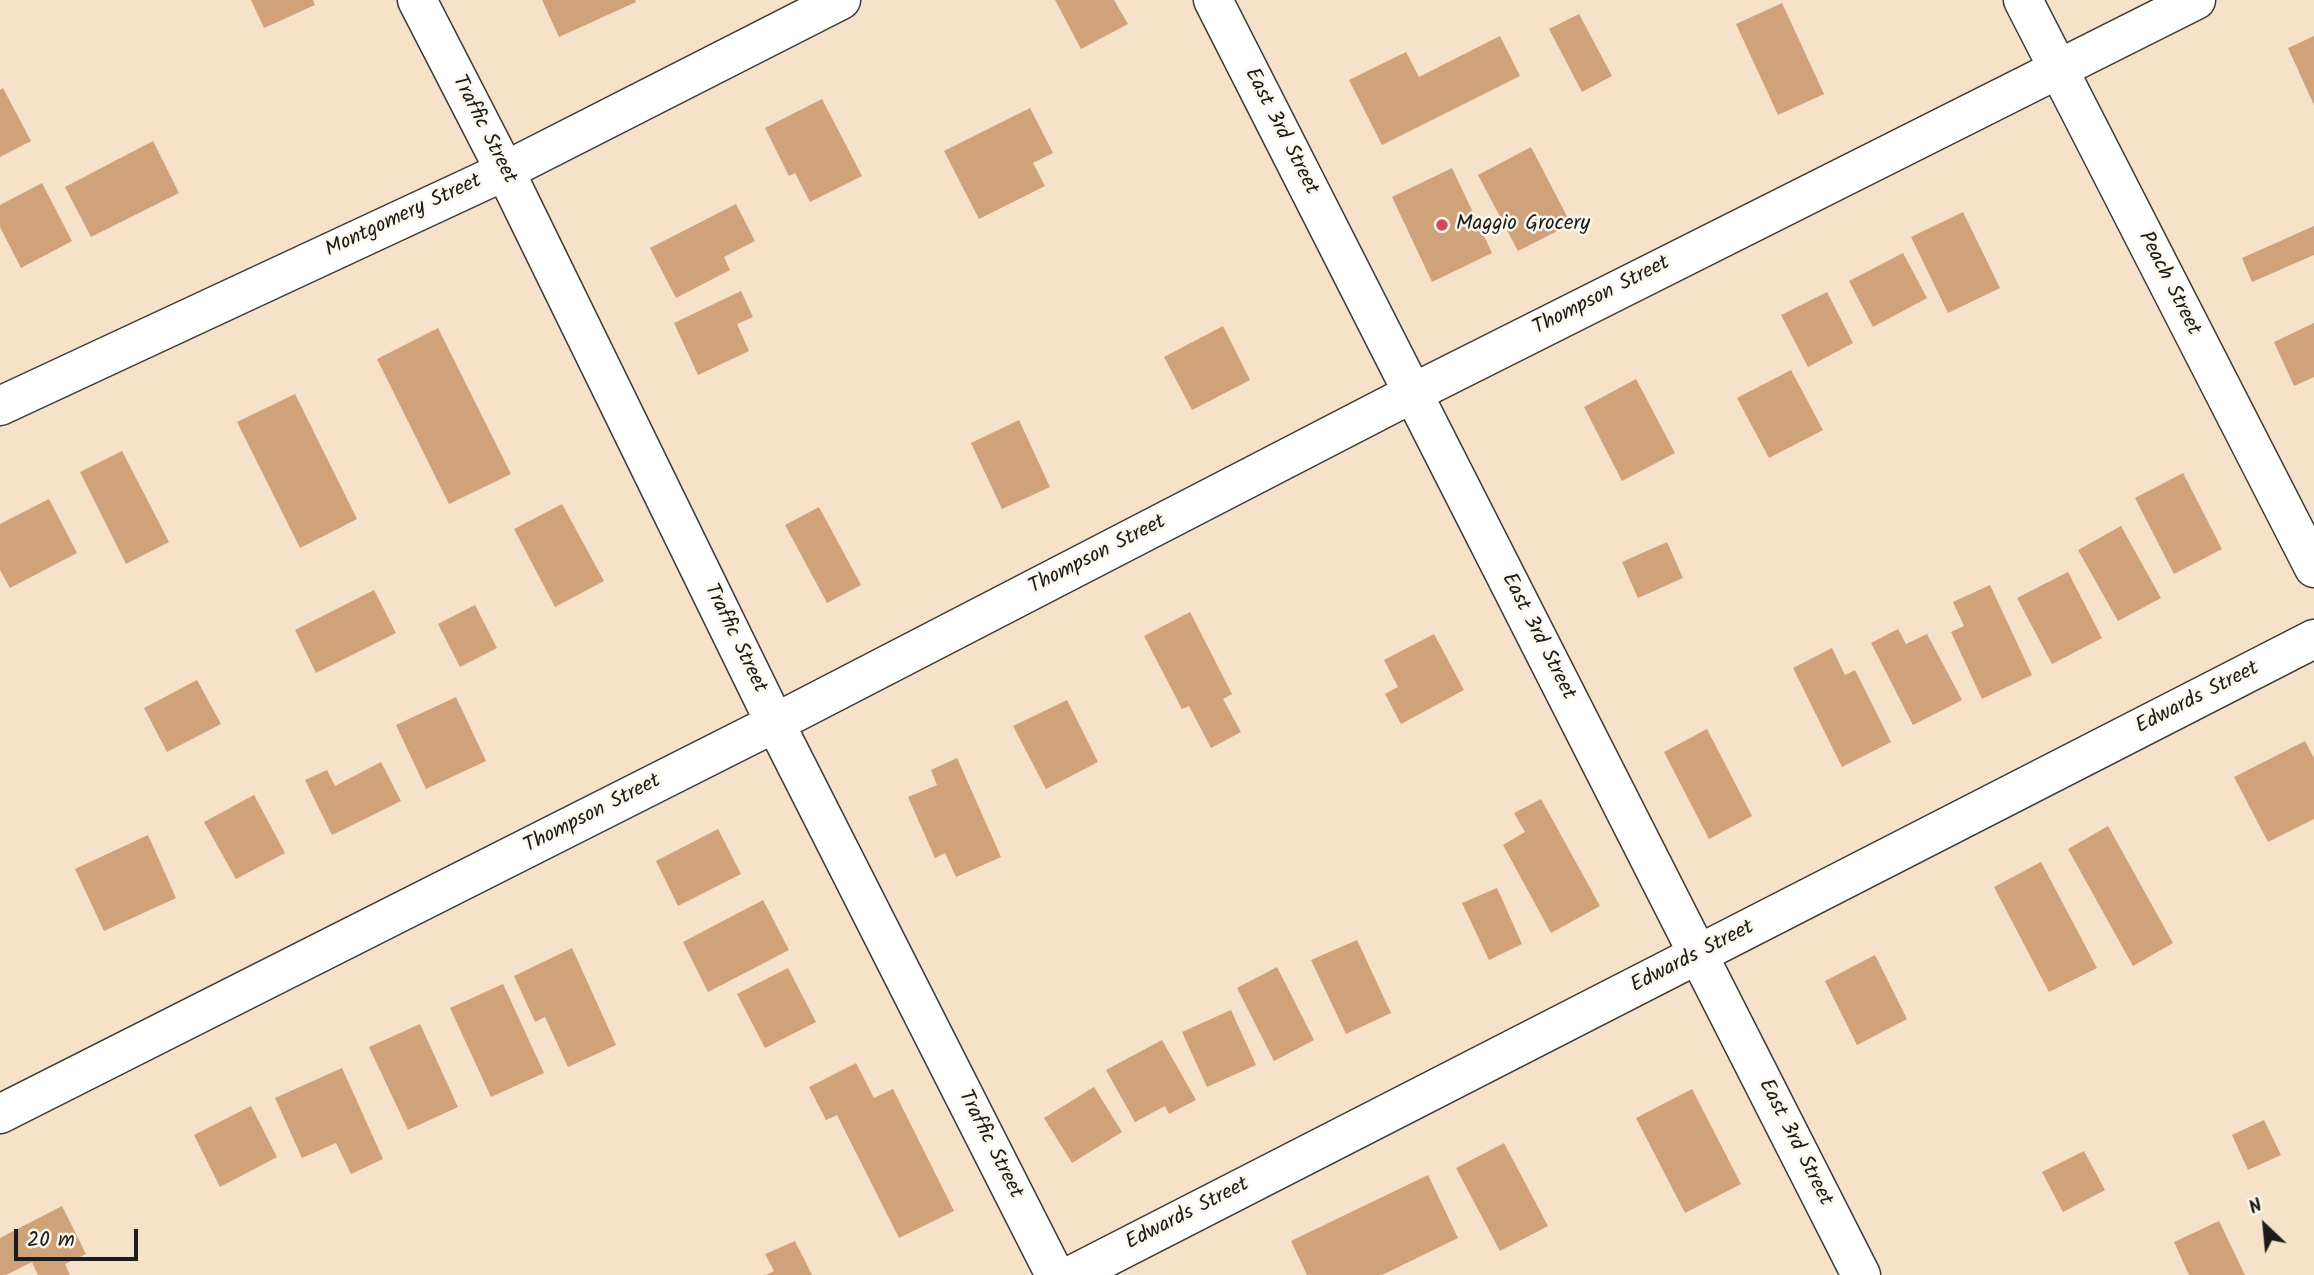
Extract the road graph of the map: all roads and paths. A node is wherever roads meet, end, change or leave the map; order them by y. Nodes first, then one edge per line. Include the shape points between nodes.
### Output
1 (417, 0) edge
2 (841, 0) edge
3 (1213, 0) edge
4 (2023, 0) edge
5 (2196, 0) edge
6 (2057, 69) junction
7 (505, 171) junction
8 (1413, 393) junction
9 (0, 406) edge
10 (2314, 568) edge
11 (2314, 639) edge
12 (775, 723) junction
13 (1699, 955) junction
14 (0, 1114) edge
15 (1055, 1275) edge
16 (1072, 1275) edge
17 (1861, 1275) edge

1 - 7 street, Traffic Street
2 - 7 street, Montgomery Street
3 - 8 street, East 3rd Street
4 - 6 street, Peach Street
5 - 6 street, Thompson Street
6 - 8 street, Thompson Street
6 - 10 street, Peach Street
7 - 9 street, Montgomery Street
7 - 12 street, Traffic Street
8 - 12 street, Thompson Street
8 - 13 street, East 3rd Street
11 - 13 street, Edwards Street
12 - 14 street, Thompson Street
12 - 15 street, Traffic Street
13 - 16 street, Edwards Street
13 - 17 street, East 3rd Street

